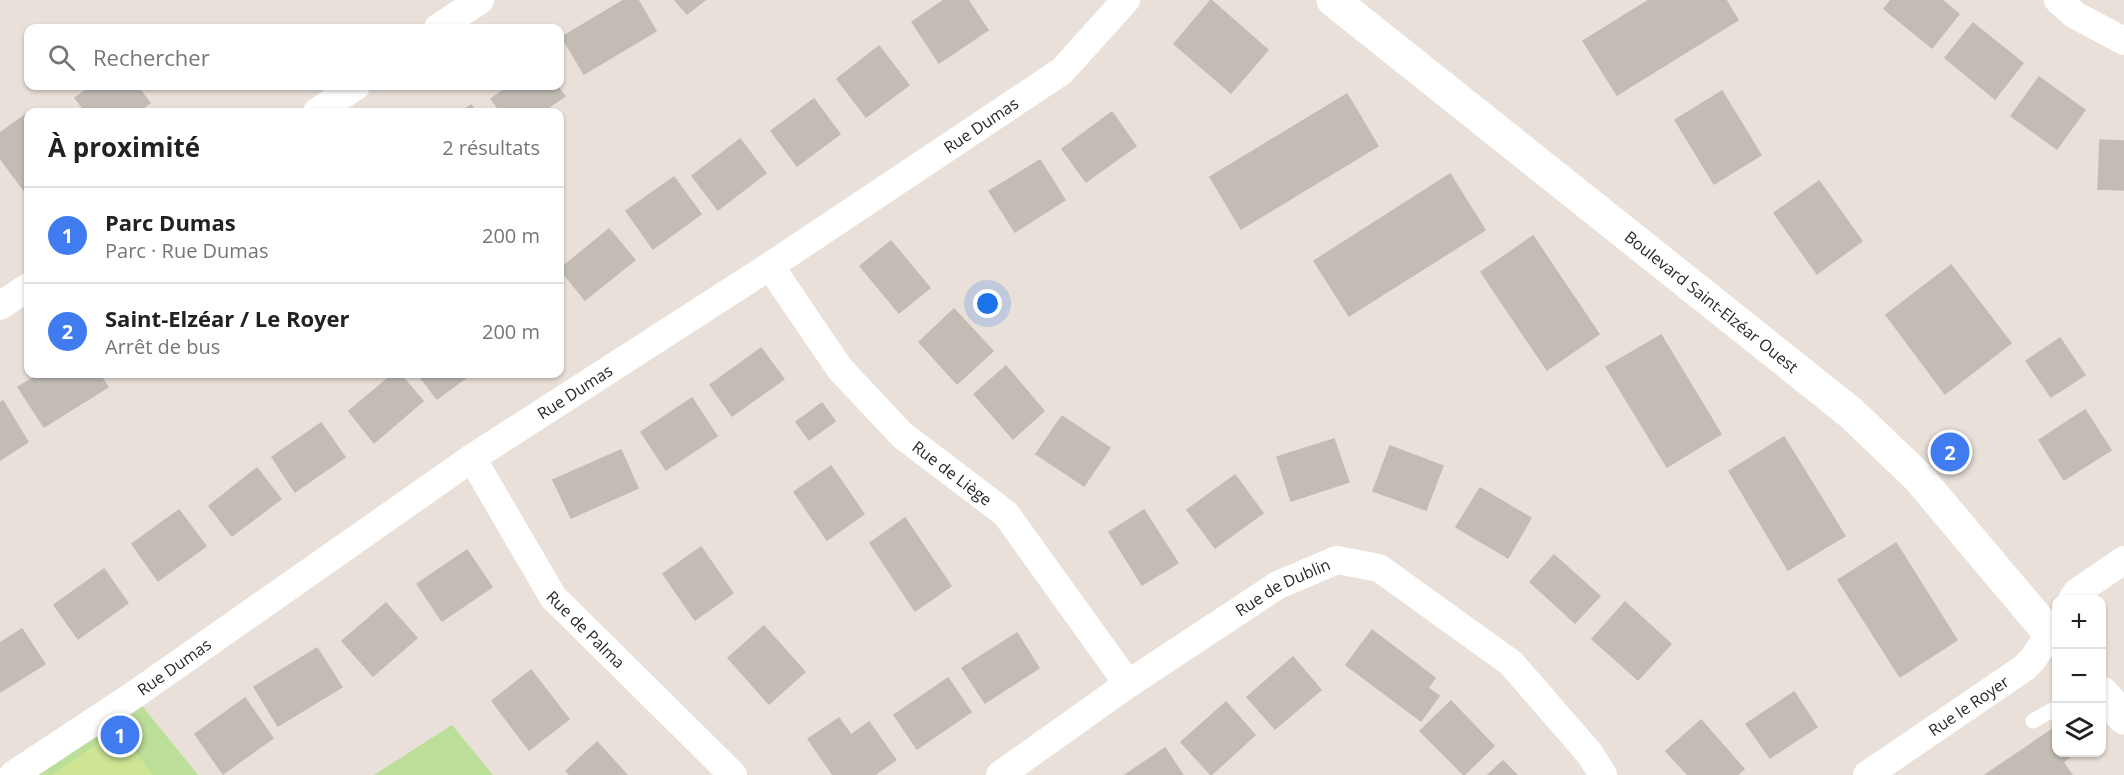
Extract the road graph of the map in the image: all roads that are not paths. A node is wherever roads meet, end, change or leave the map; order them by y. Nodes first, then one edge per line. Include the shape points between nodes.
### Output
1 (480, 0) edge
2 (1125, 0) edge
3 (1333, 0) edge
4 (2058, 0) edge
5 (444, 24) edge
6 (2124, 41) edge
7 (350, 90) edge
8 (323, 108) edge
9 (770, 266) junction
10 (24, 290) edge
11 (0, 306) edge
12 (471, 458) junction
13 (2124, 560) edge
14 (2075, 595) edge
15 (2052, 631) edge
16 (2052, 635) edge
17 (1128, 684) junction
18 (2106, 698) edge
19 (2052, 710) edge
20 (2124, 718) edge
21 (2033, 721) dead end
22 (13, 775) edge
23 (733, 775) edge
24 (1000, 775) edge
25 (1603, 775) edge
26 (1868, 775) edge

1 - 5 street
2 - 9 street, Rue Dumas via 1062,71
3 - 15 street, Boulevard Saint-Elzéar Ouest via 1851,413 1918,477
4 - 6 street via 2075,15
7 - 8 street
9 - 12 street, Rue Dumas
9 - 17 street, Rue de Liège via 840,369 902,435 1006,514
10 - 11 street
12 - 22 street, Rue Dumas via 134,696
12 - 23 street, Rue de Palma via 553,597
13 - 14 street
16 - 26 street, Rue le Royer via 2024,668
17 - 24 street, Rue de Dublin
17 - 25 street, Rue de Dublin via 1278,585 1337,560 1379,568 1511,663 1590,754
18 - 20 street
19 - 21 lane

